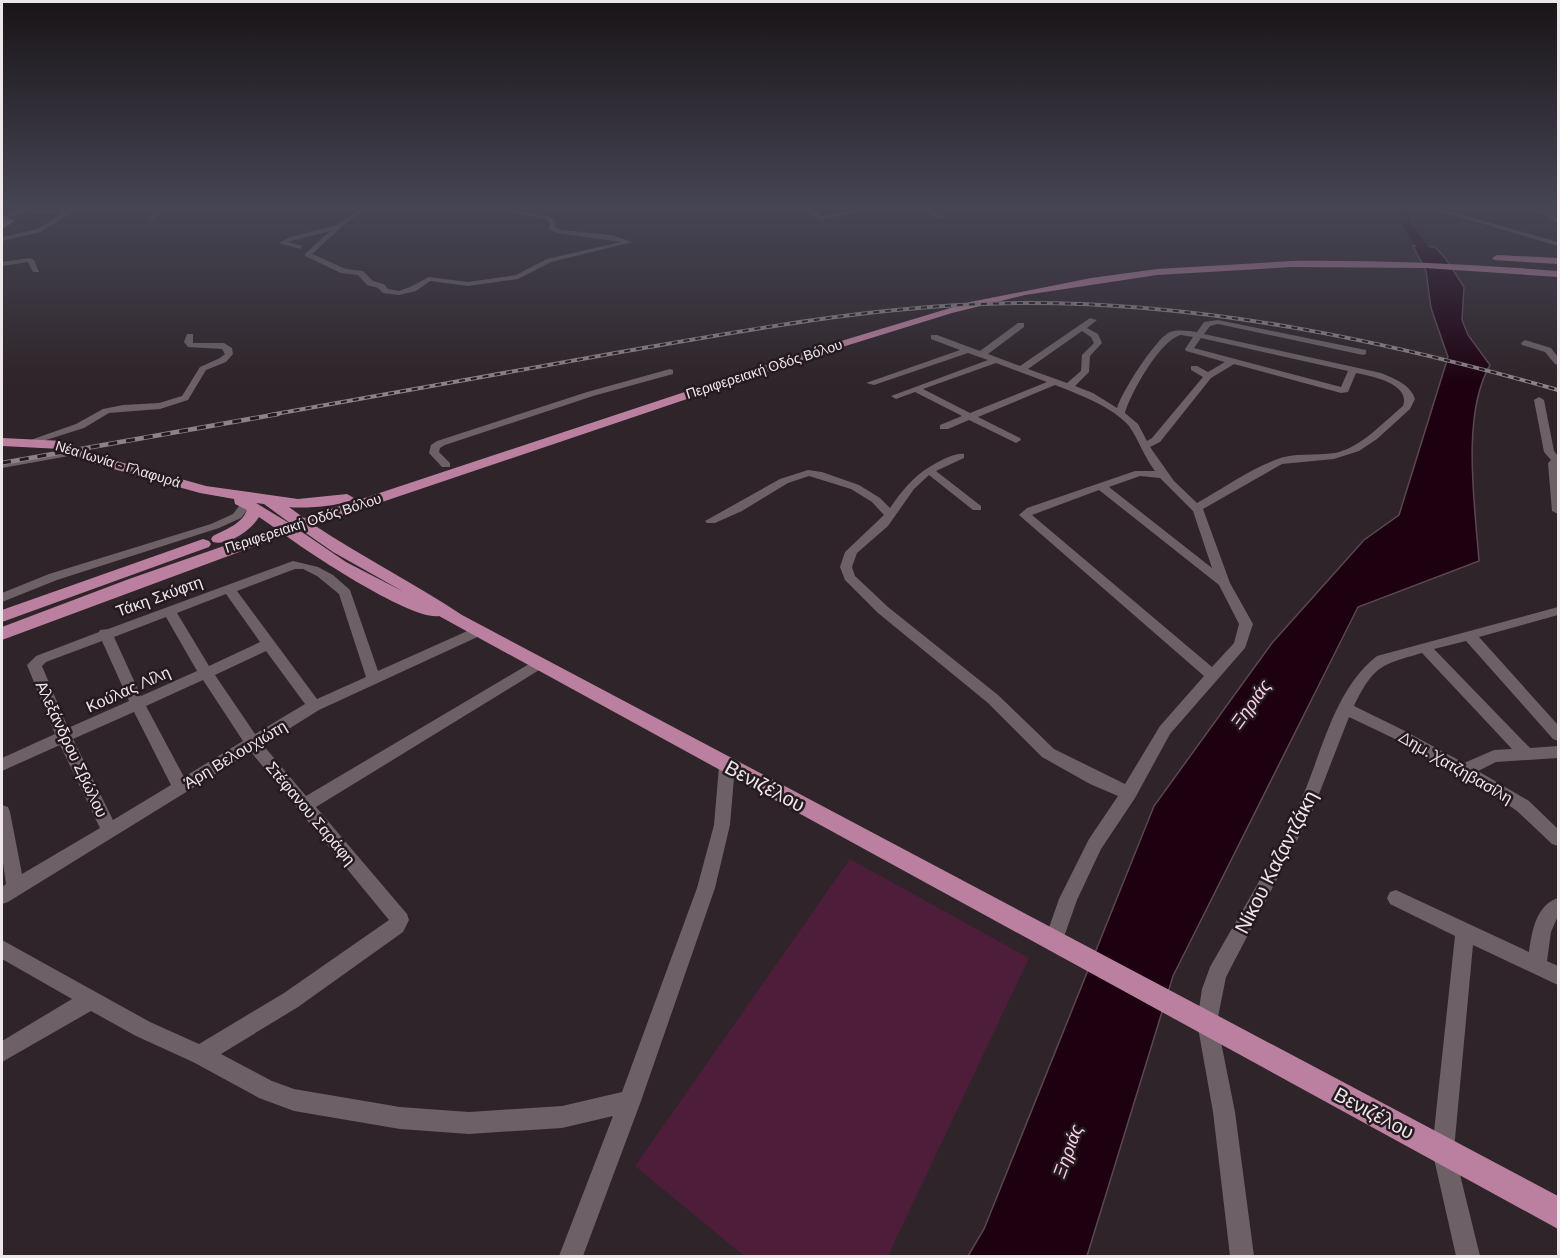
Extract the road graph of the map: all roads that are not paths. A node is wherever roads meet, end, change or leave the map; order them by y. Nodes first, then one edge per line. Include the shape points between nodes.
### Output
1 (20, 268) edge
2 (336, 268) edge
3 (535, 268) edge
4 (1149, 268) edge
5 (1214, 268) edge
6 (1473, 268) edge
7 (1501, 268) edge
8 (2, 270) edge
9 (1558, 272) edge
10 (1558, 283) edge
11 (1093, 320) dead end
12 (1021, 325) dead end
13 (1246, 327) junction
14 (1082, 328) junction
15 (1280, 334) junction
16 (1199, 335) junction
17 (190, 336) dead end
18 (934, 337) dead end
19 (1316, 342) junction
20 (1234, 343) junction
21 (1525, 343) dead end
22 (968, 350) junction
23 (1270, 351) junction
24 (981, 355) junction
25 (1223, 357) junction
26 (996, 360) junction
27 (1234, 360) junction
28 (1307, 360) junction
29 (1558, 362) edge
30 (1260, 366) junction
31 (1194, 368) dead end
32 (1022, 369) junction
33 (1349, 369) junction
34 (670, 372) dead end
35 (1208, 376) junction
36 (1297, 378) junction
37 (1055, 382) junction
38 (871, 384) dead end
39 (1068, 387) junction
40 (915, 389) junction
41 (896, 396) dead end
42 (1539, 400) dead end
43 (1120, 413) junction
44 (971, 416) junction
45 (944, 427) dead end
46 (1016, 440) dead end
47 (2, 442) edge
48 (27, 443) junction
49 (1144, 446) junction
50 (76, 452) junction
51 (960, 456) dead end
52 (1558, 461) edge
53 (2, 465) edge
54 (446, 465) junction
55 (929, 470) junction
56 (1164, 476) junction
57 (1102, 487) junction
58 (1557, 489) edge
59 (347, 498) junction
60 (369, 501) junction
61 (257, 503) junction
62 (976, 508) dead end
63 (1197, 508) junction
64 (1558, 511) edge
65 (891, 516) junction
66 (711, 521) dead end
67 (288, 522) junction
68 (219, 539) junction
69 (332, 544) junction
70 (311, 546) junction
71 (182, 564) junction
72 (1224, 583) junction
73 (229, 589) junction
74 (2, 598) edge
75 (168, 610) junction
76 (1558, 612) edge
77 (2, 616) edge
78 (456, 619) junction
79 (479, 631) junction
80 (105, 633) junction
81 (2, 634) edge
82 (1469, 635) junction
83 (268, 644) junction
84 (1425, 647) junction
85 (539, 664) junction
86 (34, 665) joint
87 (206, 673) junction
88 (1213, 676) junction
89 (373, 677) junction
90 (138, 705) junction
91 (314, 706) junction
92 (1346, 709) junction
93 (1558, 735) edge
94 (64, 737) junction
95 (252, 742) junction
96 (1558, 752) edge
97 (1526, 753) junction
98 (2, 765) edge
99 (727, 766) junction
100 (1465, 770) junction
101 (180, 786) junction
102 (1129, 793) junction
103 (305, 805) junction
104 (2, 812) edge
105 (110, 831) junction
106 (1558, 839) edge
107 (9, 891) edge
108 (1396, 898) dead end
109 (1558, 906) edge
110 (1465, 930) junction
111 (1063, 948) junction
112 (2, 949) edge
113 (1537, 965) junction
114 (1558, 976) edge
115 (90, 1000) junction
116 (1198, 1018) junction
117 (2, 1052) edge
118 (200, 1054) junction
119 (630, 1101) junction
120 (1443, 1150) junction
121 (1558, 1213) edge
122 (571, 1257) edge
123 (1242, 1257) edge
124 (1468, 1257) edge

1 - 8 street
2 - 3 street via 360,273 370,283 399,293 429,279 468,284 518,277
4 - 54 main road, Περιφερειακή Οδός Βόλου via 1049,281 966,298
5 - 60 main road, Περιφερειακή Οδός Βόλου via 1061,285 995,299 864,336
6 - 10 main road
7 - 9 main road
11 - 14 street
12 - 24 street
13 - 15 street
13 - 16 street via 1213,322
13 - 20 street
14 - 32 street
14 - 39 street via 1099,342 1086,355 1085,372
15 - 19 street
15 - 23 street
16 - 20 street
16 - 25 street via 1189,349
16 - 43 street via 1171,335 1138,374
17 - 48 street via 190,345 224,346 229,354 224,361 200,372 185,398 160,406 106,411 80,426
18 - 22 street
19 - 28 street
19 - 33 street via 1358,351
20 - 23 street
20 - 25 street
21 - 29 street via 1548,350
22 - 24 street
22 - 38 street
23 - 28 street
23 - 30 street
24 - 26 street
25 - 27 street
26 - 32 street
26 - 40 street
27 - 30 street
27 - 35 street
28 - 33 street
28 - 36 street
30 - 36 street
31 - 35 street
32 - 37 street
33 - 36 street via 1345,390
33 - 63 street via 1398,384 1408,393 1407,407 1362,447 1336,456 1278,462
34 - 54 street via 441,443 435,447 435,453
35 - 49 street via 1156,440
37 - 39 street
37 - 44 street
39 - 43 street
40 - 41 street
40 - 44 street
42 - 52 street via 1549,452
43 - 49 street via 1134,426
44 - 45 street
44 - 46 street
47 - 48 main road, Νέα Ιωνία - Γλαφυρά
48 - 50 main road, Νέα Ιωνία - Γλαφυρά via 63,445
49 - 56 street
50 - 53 street
50 - 61 main road, Νέα Ιωνία - Γλαφυρά
51 - 55 street
52 - 58 street via 1553,463
54 - 59 main road, Περιφερειακή Οδός Βόλου
55 - 62 street
55 - 65 street via 910,487
56 - 57 street via 1142,472
56 - 63 street
57 - 72 street
57 - 88 street via 1024,515
58 - 64 street
59 - 61 main road via 298,504
59 - 67 main road, Περιφερειακή Οδός Βόλου
60 - 67 main road, Περιφερειακή Οδός Βόλου
60 - 69 main road via 332,525 328,535
61 - 67 main road, Νέα Ιωνία - Γλαφυρά
61 - 68 main road via 248,522
61 - 74 street via 215,526 53,577
63 - 72 street
65 - 66 street via 876,500 855,487 808,473 784,481
65 - 102 street via 851,552 846,567 849,577 883,610 985,692 1048,753
67 - 68 main road, Περιφερειακή Οδός Βόλου
67 - 69 main road, Βενιζέλου
67 - 70 main road, Βενιζέλου
67 - 71 main road, Περιφερειακή Οδός Βόλου
68 - 77 main road, Περιφερειακή Οδός Βόλου
69 - 78 main road, Βενιζέλου
70 - 71 main road via 268,543
70 - 78 main road, Βενιζέλου via 401,599
71 - 81 main road, Περιφερειακή Οδός Βόλου
72 - 88 street via 1243,615 1246,628 1240,645
73 - 75 street, Τάκη Σκύφτη
73 - 83 street
73 - 89 street, Τάκη Σκύφτη via 305,565 345,593
75 - 80 street, Τάκη Σκύφτη
75 - 87 street, Στέφανου Σαράφη
76 - 82 street, Νίκου Καζαντζάκη
78 - 79 main road, Βενιζέλου
79 - 85 main road, Βενιζέλου
79 - 89 street, Άρη Βελουχιώτη
80 - 86 street, Τάκη Σκύφτη
80 - 90 street
82 - 84 street, Νίκου Καζαντζάκη
82 - 93 street
83 - 87 street, Κούλας Λίλη
83 - 91 street
84 - 92 street, Νίκου Καζαντζάκη via 1377,662
84 - 97 street
85 - 99 main road, Βενιζέλου
85 - 103 street
86 - 94 street, Αλεξάνδρου Σβώλου
87 - 90 street, Κούλας Λίλη
87 - 95 street, Στέφανου Σαράφη
88 - 102 street via 1165,730
89 - 91 street, Άρη Βελουχιώτη
90 - 94 street, Κούλας Λίλη
90 - 101 street
91 - 95 street, Άρη Βελουχιώτη
92 - 100 street, Δημ. Χατζηβασίλη
92 - 116 street, Νίκου Καζαντζάκη via 1305,810 1217,974
94 - 98 street, Κούλας Λίλη
94 - 105 street, Αλεξάνδρου Σβώλου
95 - 101 street, Άρη Βελουχιώτη
95 - 103 street, Στέφανου Σαράφη
96 - 97 street
97 - 100 street via 1494,756
99 - 111 main road, Βενιζέλου
99 - 119 street via 722,825 713,863
100 - 106 street, Δημ. Χατζηβασίλη via 1519,803
101 - 105 street, Άρη Βελουχιώτη
102 - 111 street via 1080,871
103 - 118 street, Στέφανου Σαράφη via 400,922 291,1000
104 - 107 street
105 - 107 street, Άρη Βελουχιώτη
108 - 110 street
109 - 113 street via 1545,919
110 - 113 street
110 - 120 street
111 - 116 main road
112 - 115 street
113 - 114 street
115 - 117 street
115 - 118 street
116 - 120 main road, Βενιζέλου
116 - 123 street, Νίκου Καζαντζάκη via 1224,1112
118 - 119 street via 279,1096 400,1118 469,1123 562,1117
119 - 122 street
120 - 121 main road, Βενιζέλου
120 - 124 street

